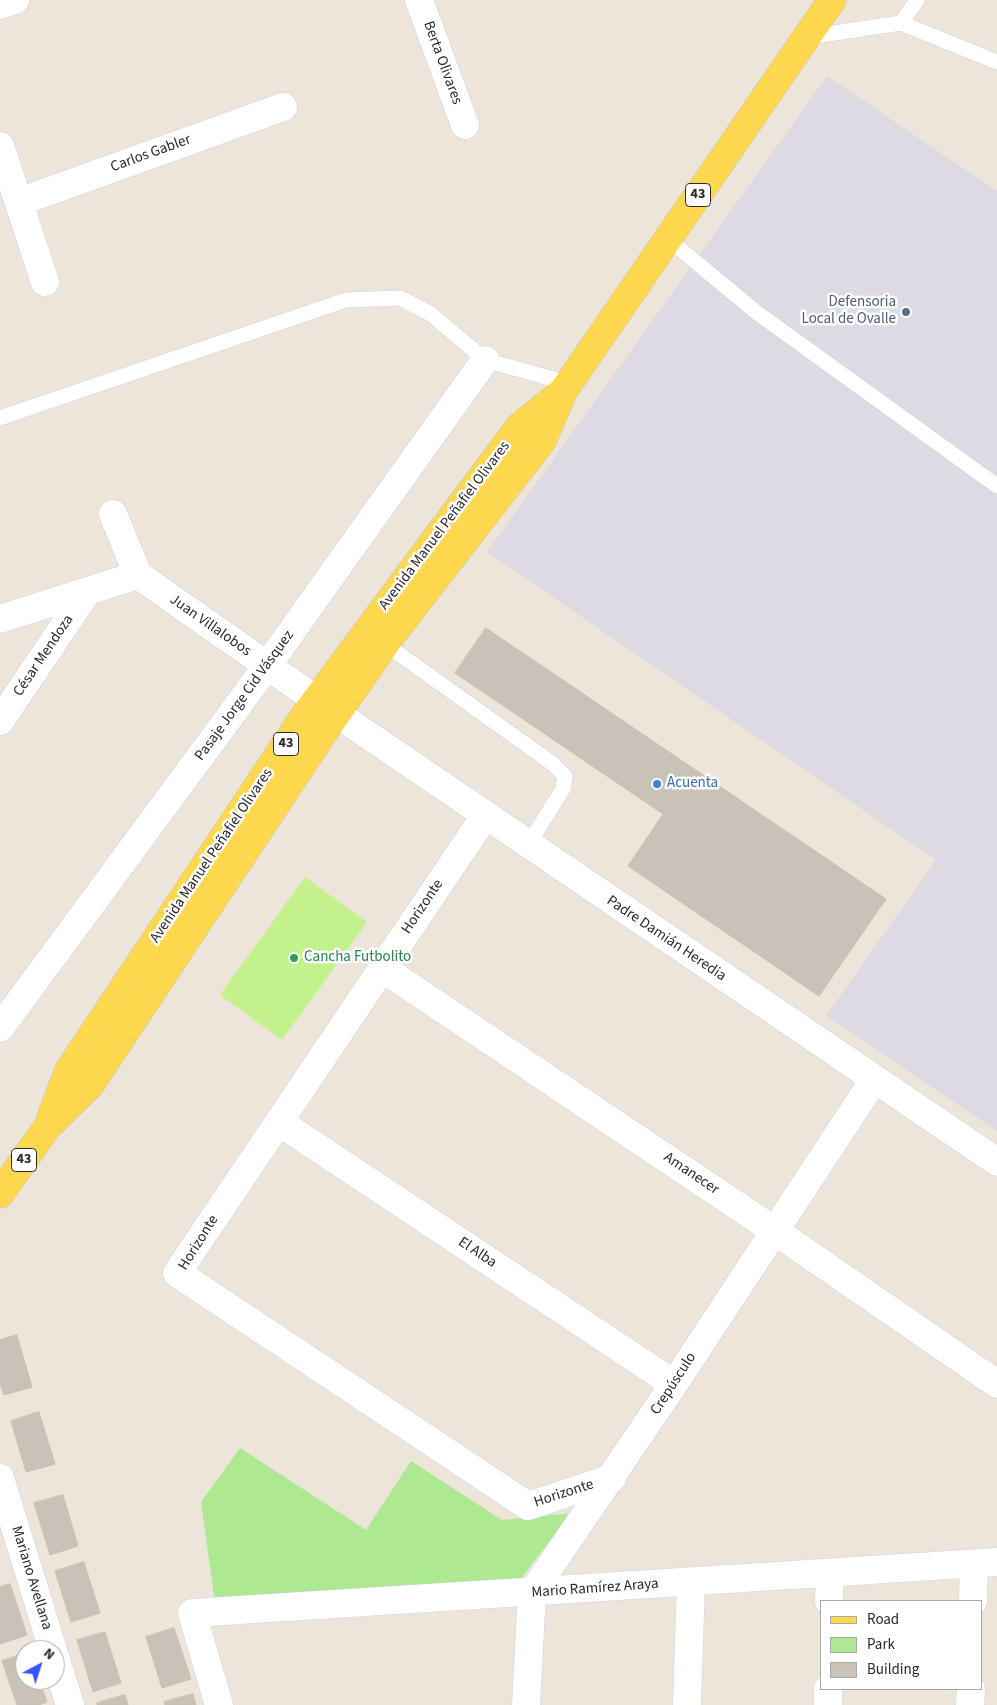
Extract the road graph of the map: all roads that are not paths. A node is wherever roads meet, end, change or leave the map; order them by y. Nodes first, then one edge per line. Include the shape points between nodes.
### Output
1 (15, 0) edge
2 (419, 0) edge
3 (832, 0) edge
4 (917, 0) edge
5 (0, 5) edge
6 (901, 23) junction
7 (808, 37) junction
8 (997, 62) edge
9 (283, 107) dead end
10 (465, 125) dead end
11 (0, 146) edge
12 (19, 202) junction
13 (668, 238) junction
14 (45, 282) dead end
15 (485, 360) junction
16 (566, 387) junction
17 (0, 418) edge
18 (997, 486) edge
19 (114, 514) dead end
20 (138, 575) junction
21 (87, 592) junction
22 (0, 619) edge
23 (385, 644) junction
24 (267, 666) junction
25 (327, 707) junction
26 (0, 721) edge
27 (485, 816) junction
28 (528, 845) junction
29 (382, 968) junction
30 (0, 1028) edge
31 (874, 1080) junction
32 (279, 1122) junction
33 (997, 1162) edge
34 (0, 1194) edge
35 (775, 1230) junction
36 (674, 1384) junction
37 (997, 1384) edge
38 (0, 1478) edge
39 (612, 1478) junction
40 (986, 1563) edge
41 (830, 1573) junction
42 (691, 1582) junction
43 (532, 1593) junction
44 (829, 1600) edge
45 (973, 1600) edge
46 (50, 1640) edge
47 (65, 1689) edge
48 (828, 1690) edge
49 (971, 1690) edge
50 (70, 1705) edge
51 (219, 1705) edge
52 (526, 1705) edge
53 (687, 1705) edge
54 (828, 1705) edge
55 (970, 1705) edge

1 - 5 street
2 - 10 street, Berta Olivares
3 - 7 main road, Avenida Manuel Peñafiel Olivares / 43
4 - 6 lane
6 - 7 lane
6 - 8 lane
7 - 13 main road, Avenida Manuel Peñafiel Olivares / 43
9 - 12 street, Carlos Gabler
11 - 12 street
12 - 14 street
13 - 16 main road, Avenida Manuel Peñafiel Olivares / 43
13 - 18 lane via 756,312
15 - 16 lane
15 - 17 lane via 431,314 400,298 346,300
15 - 24 street, Pasaje Jorge Cid Vásquez
16 - 23 main road, Avenida Manuel Peñafiel Olivares / 43 via 542,441
16 - 25 main road, Avenida Manuel Peñafiel Olivares / 43 via 519,426 368,628
19 - 20 street
20 - 21 street
20 - 24 street, Juan Villalobos
21 - 22 street
21 - 26 street, César Mendoza
23 - 25 main road, Avenida Manuel Peñafiel Olivares / 43
23 - 28 lane via 565,776 563,789
24 - 25 street, Juan Villalobos
24 - 30 street, Pasaje Jorge Cid Vásquez
25 - 27 street, Padre Damián Heredia
25 - 34 main road, Avenida Manuel Peñafiel Olivares / 43 via 90,1085 48,1126
27 - 28 street, Padre Damián Heredia
27 - 29 street, Horizonte
28 - 31 street, Padre Damián Heredia
29 - 32 street, Horizonte
29 - 35 street, Amanecer
31 - 33 street, Padre Damián Heredia
31 - 35 street, Crepúsculo
32 - 36 street, El Alba
32 - 39 street, Horizonte via 178,1274 528,1506
35 - 36 street, Crepúsculo
35 - 37 street, Amanecer
36 - 39 street, Crepúsculo
38 - 46 street, Mariano Avellana
39 - 43 street, Crepúsculo
40 - 41 street, Mario Ramírez Araya
40 - 45 street
41 - 42 street, Mario Ramírez Araya
41 - 44 street
42 - 43 street, Mario Ramírez Araya
42 - 53 street
43 - 51 street, Mario Ramírez Araya via 192,1613
43 - 52 street
47 - 50 street
48 - 54 street
49 - 55 street

